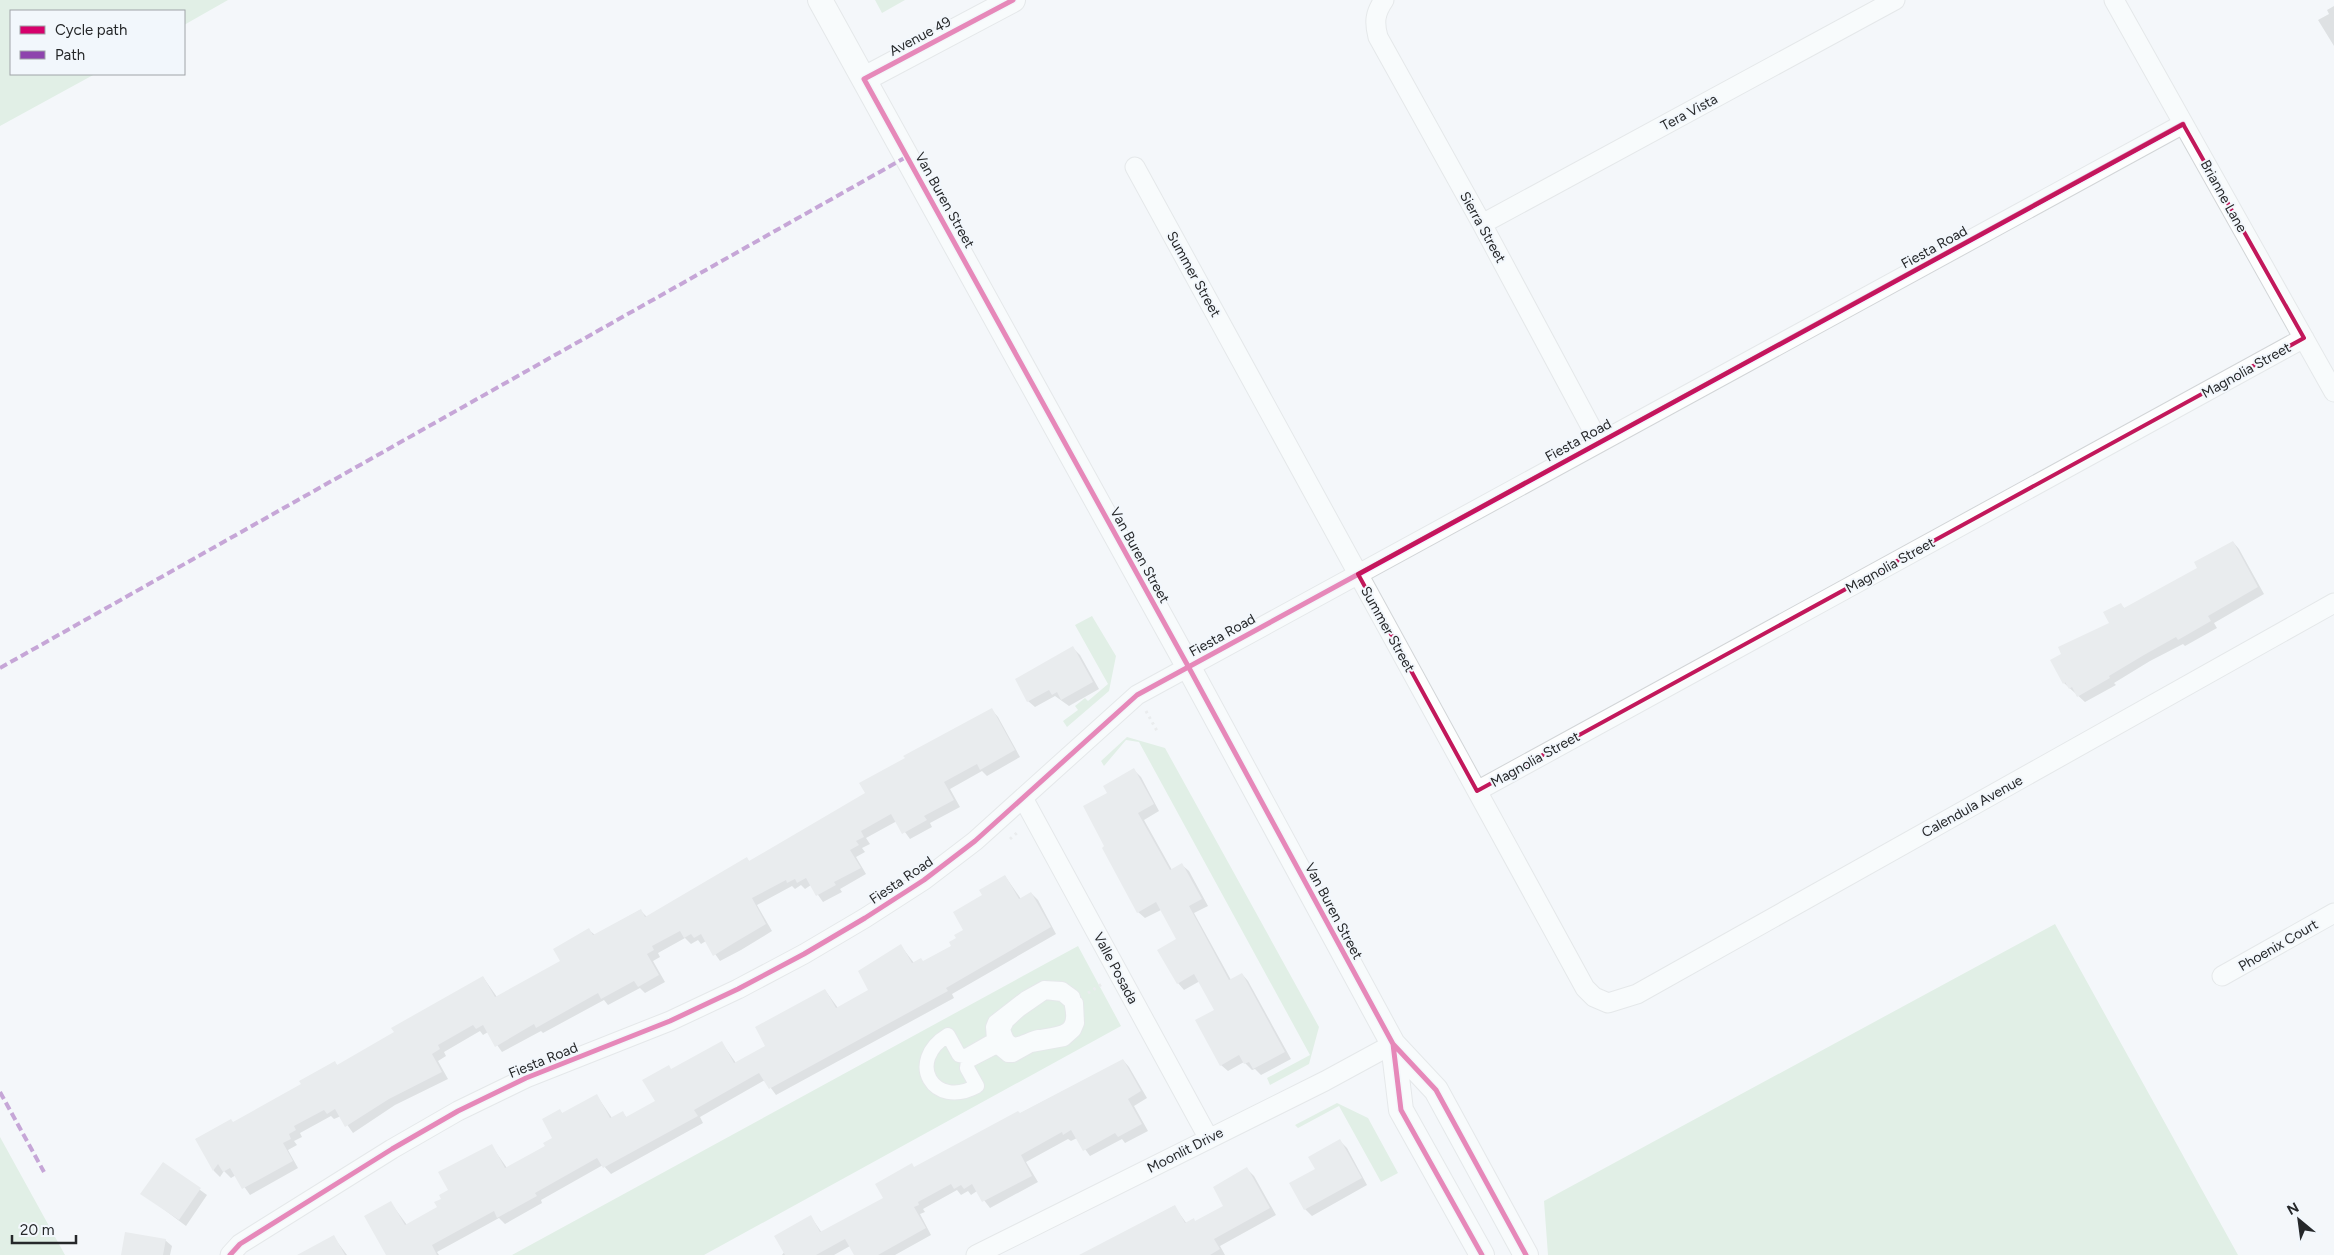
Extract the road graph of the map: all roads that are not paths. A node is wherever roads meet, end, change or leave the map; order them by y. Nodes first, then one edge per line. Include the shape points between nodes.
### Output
1 (820, 0) edge
2 (1014, 0) edge
3 (1895, 0) edge
4 (2114, 0) edge
5 (1380, 5) edge
6 (864, 79) junction
7 (2183, 124) junction
8 (1135, 167) dead end
9 (1482, 224) junction
10 (2304, 338) junction
11 (2334, 392) edge
12 (1599, 442) junction
13 (1358, 574) junction
14 (2334, 604) edge
15 (1188, 666) junction
16 (1477, 791) junction
17 (1023, 798) junction
18 (2334, 913) edge
19 (2222, 976) dead end
20 (1608, 1003) joint
21 (1027, 1042) joint
22 (1393, 1044) junction
23 (1208, 1139) junction
24 (230, 1255) edge
25 (976, 1255) edge
26 (1482, 1255) edge
27 (1526, 1255) edge

1 - 6 street, Van Buren Street
2 - 6 street, Avenue 49
3 - 9 street, Tera Vista
4 - 7 street, Brianne Lane
5 - 9 street, Sierra Street via 1375,24 1378,37
6 - 15 street, Van Buren Street
7 - 10 street, Brianne Lane
7 - 12 street, Fiesta Road
8 - 13 street, Summer Street
9 - 12 street, Sierra Street
10 - 11 street, Brianne Lane
10 - 16 street, Magnolia Street
12 - 13 street, Fiesta Road
13 - 15 street, Fiesta Road
13 - 16 street, Summer Street
14 - 20 street, Calendula Avenue via 1637,994
15 - 17 street, Fiesta Road via 1137,695
15 - 22 street, Van Buren Street
16 - 20 street, Summer Street via 1585,988 1594,997
17 - 23 street, Valle Posada
17 - 24 street, Fiesta Road via 924,880 804,954 670,1021 526,1078 458,1111 392,1148 240,1244
18 - 19 street, Phoenix Court
21 - 21 street via 1063,1033 1069,1028 1072,1006 1076,1003 1077,1023 1064,1039 1031,1045 1013,1055 997,1046 968,1061 967,1068 977,1086 953,1094 938,1089 928,1078 929,1052 948,1035 959,1055 966,1056 994,1040 995,1022 1037,992 1062,989 1073,997 1068,1000 1062,994 1045,992 1007,1021 1003,1029 1005,1038 1012,1044
22 - 23 street, Moonlit Drive
22 - 26 street, Van Buren Street via 1401,1110
22 - 27 street, Van Buren Street via 1436,1090
23 - 25 street, Moonlit Drive

